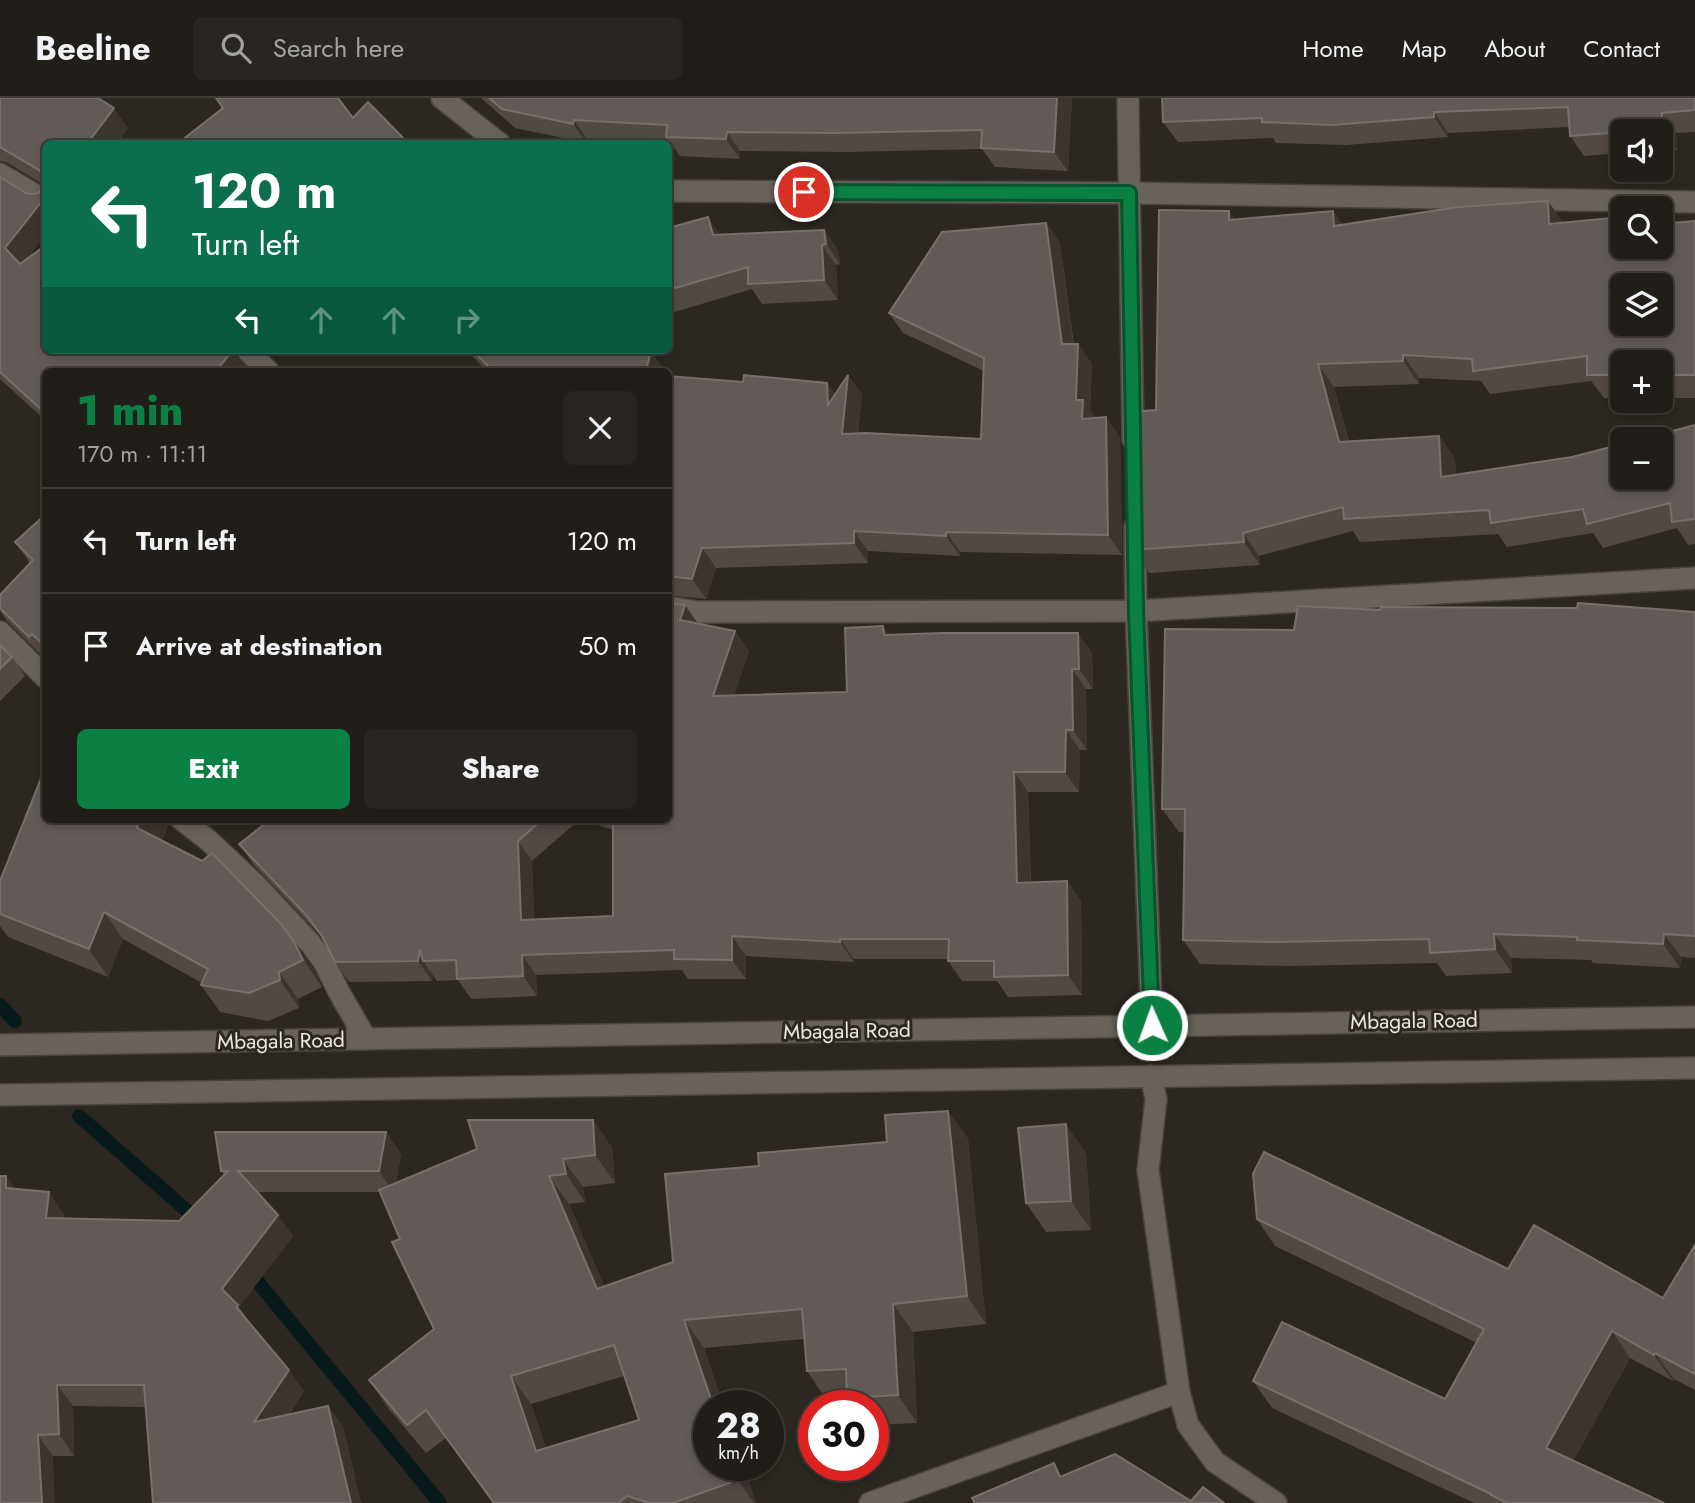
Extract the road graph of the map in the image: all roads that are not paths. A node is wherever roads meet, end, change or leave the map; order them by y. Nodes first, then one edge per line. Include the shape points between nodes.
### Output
1 (442, 98) edge
2 (1128, 98) edge
3 (495, 140) edge
4 (0, 174) edge
5 (672, 191) edge
6 (1129, 193) junction
7 (42, 199) edge
8 (1695, 202) edge
9 (251, 354) edge
10 (265, 368) edge
11 (1134, 458) edge
12 (1135, 513) edge
13 (1695, 578) edge
14 (672, 608) edge
15 (1136, 611) junction
16 (0, 632) edge
17 (42, 674) edge
18 (186, 823) edge
19 (1695, 1017) edge
20 (1152, 1025) junction
21 (366, 1040) junction
22 (0, 1045) edge
23 (1695, 1068) edge
24 (1151, 1076) junction
25 (0, 1095) edge
26 (1179, 1392) junction
27 (870, 1503) edge
28 (1276, 1503) edge

1 - 3 street
2 - 6 street
4 - 7 street
5 - 6 street
6 - 8 street
6 - 11 street
9 - 10 street
12 - 15 street
13 - 15 street
14 - 15 street via 698,612
15 - 20 street
16 - 17 street
18 - 21 street via 256,885 310,943
19 - 20 street, Mbagala Road
20 - 21 street, Mbagala Road
21 - 22 street, Mbagala Road
23 - 24 street
24 - 25 street
24 - 26 street via 1156,1099 1149,1170
26 - 27 street
26 - 28 street via 1188,1425 1215,1462

